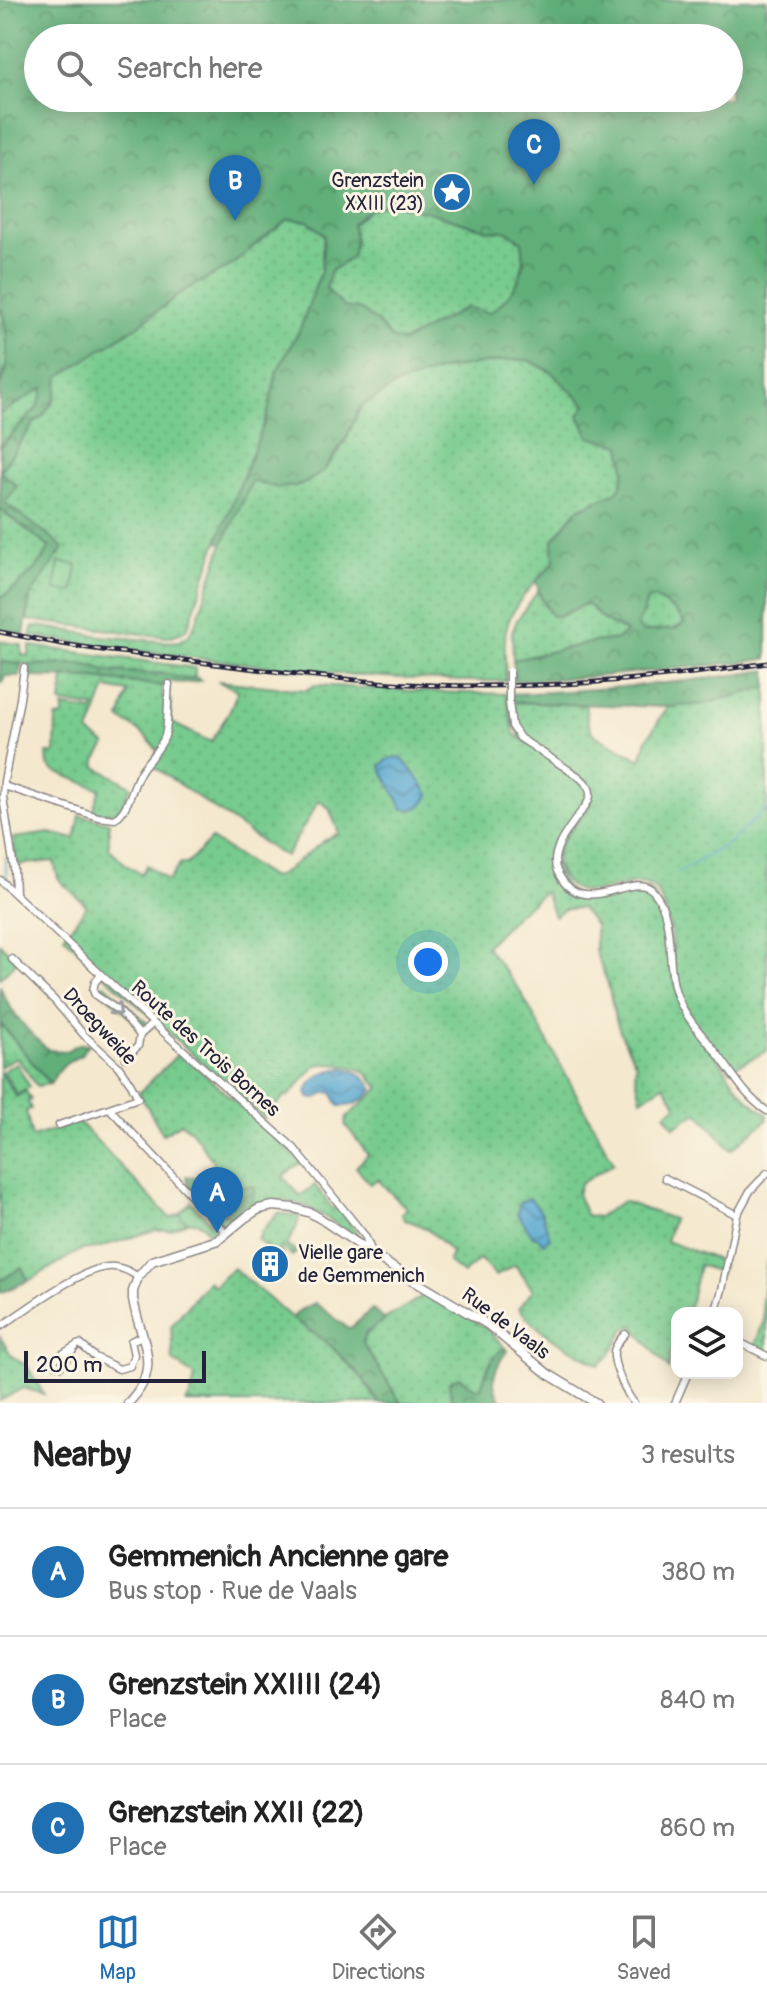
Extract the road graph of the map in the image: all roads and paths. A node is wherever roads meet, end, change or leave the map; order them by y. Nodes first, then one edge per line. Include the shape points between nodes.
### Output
1 (24, 668) dead end
2 (509, 671) dead end
3 (169, 684) dead end
4 (4, 786) junction
5 (0, 880) edge
6 (14, 894) junction
7 (12, 959) dead end
8 (101, 975) junction
9 (153, 1023) junction
10 (140, 1035) junction
11 (126, 1058) dead end
12 (110, 1109) junction
13 (767, 1111) edge
14 (59, 1125) dead end
15 (767, 1173) edge
16 (665, 1178) dead end
17 (737, 1215) junction
18 (225, 1234) junction
19 (373, 1254) junction
20 (138, 1277) junction
21 (717, 1307) edge
22 (0, 1327) edge
23 (625, 1334) dead end
24 (142, 1336) junction
25 (743, 1344) edge
26 (77, 1345) dead end
27 (767, 1356) edge
28 (685, 1379) edge
29 (128, 1403) edge
30 (596, 1403) edge
31 (634, 1403) edge
32 (675, 1403) edge

1 - 4 street
2 - 13 street, bridge via 512,726 520,738 585,782 590,793 556,853 565,884 590,895 629,886 650,888 669,934 681,1005 739,1086
3 - 4 street via 162,743 115,819
4 - 6 street
5 - 6 street, Route des Trois Bornes
6 - 8 street, Route des Trois Bornes
7 - 12 street, Droegweide via 124,1074 138,1098
8 - 9 street, Route des Trois Bornes
8 -> 10 street via 95,995
9 - 10 street
9 - 19 street, Route des Trois Bornes via 294,1148 365,1236
10 - 11 street via 138,1046
12 - 14 street, Droegweide
12 - 18 street
15 - 17 street
16 - 17 street
17 - 21 street
18 - 19 main road, Rue de Vaals via 253,1212 283,1206 311,1213
18 - 20 main road, Rue de Vaals via 152,1261
19 - 30 main road, Rue de Vaals via 487,1324 555,1379
20 - 22 street via 112,1266 87,1273
20 - 24 main road via 133,1299
23 - 31 street via 614,1354
24 - 26 street via 131,1341 130,1366 119,1369
24 - 29 main road via 146,1374
25 - 27 street
28 - 32 street

